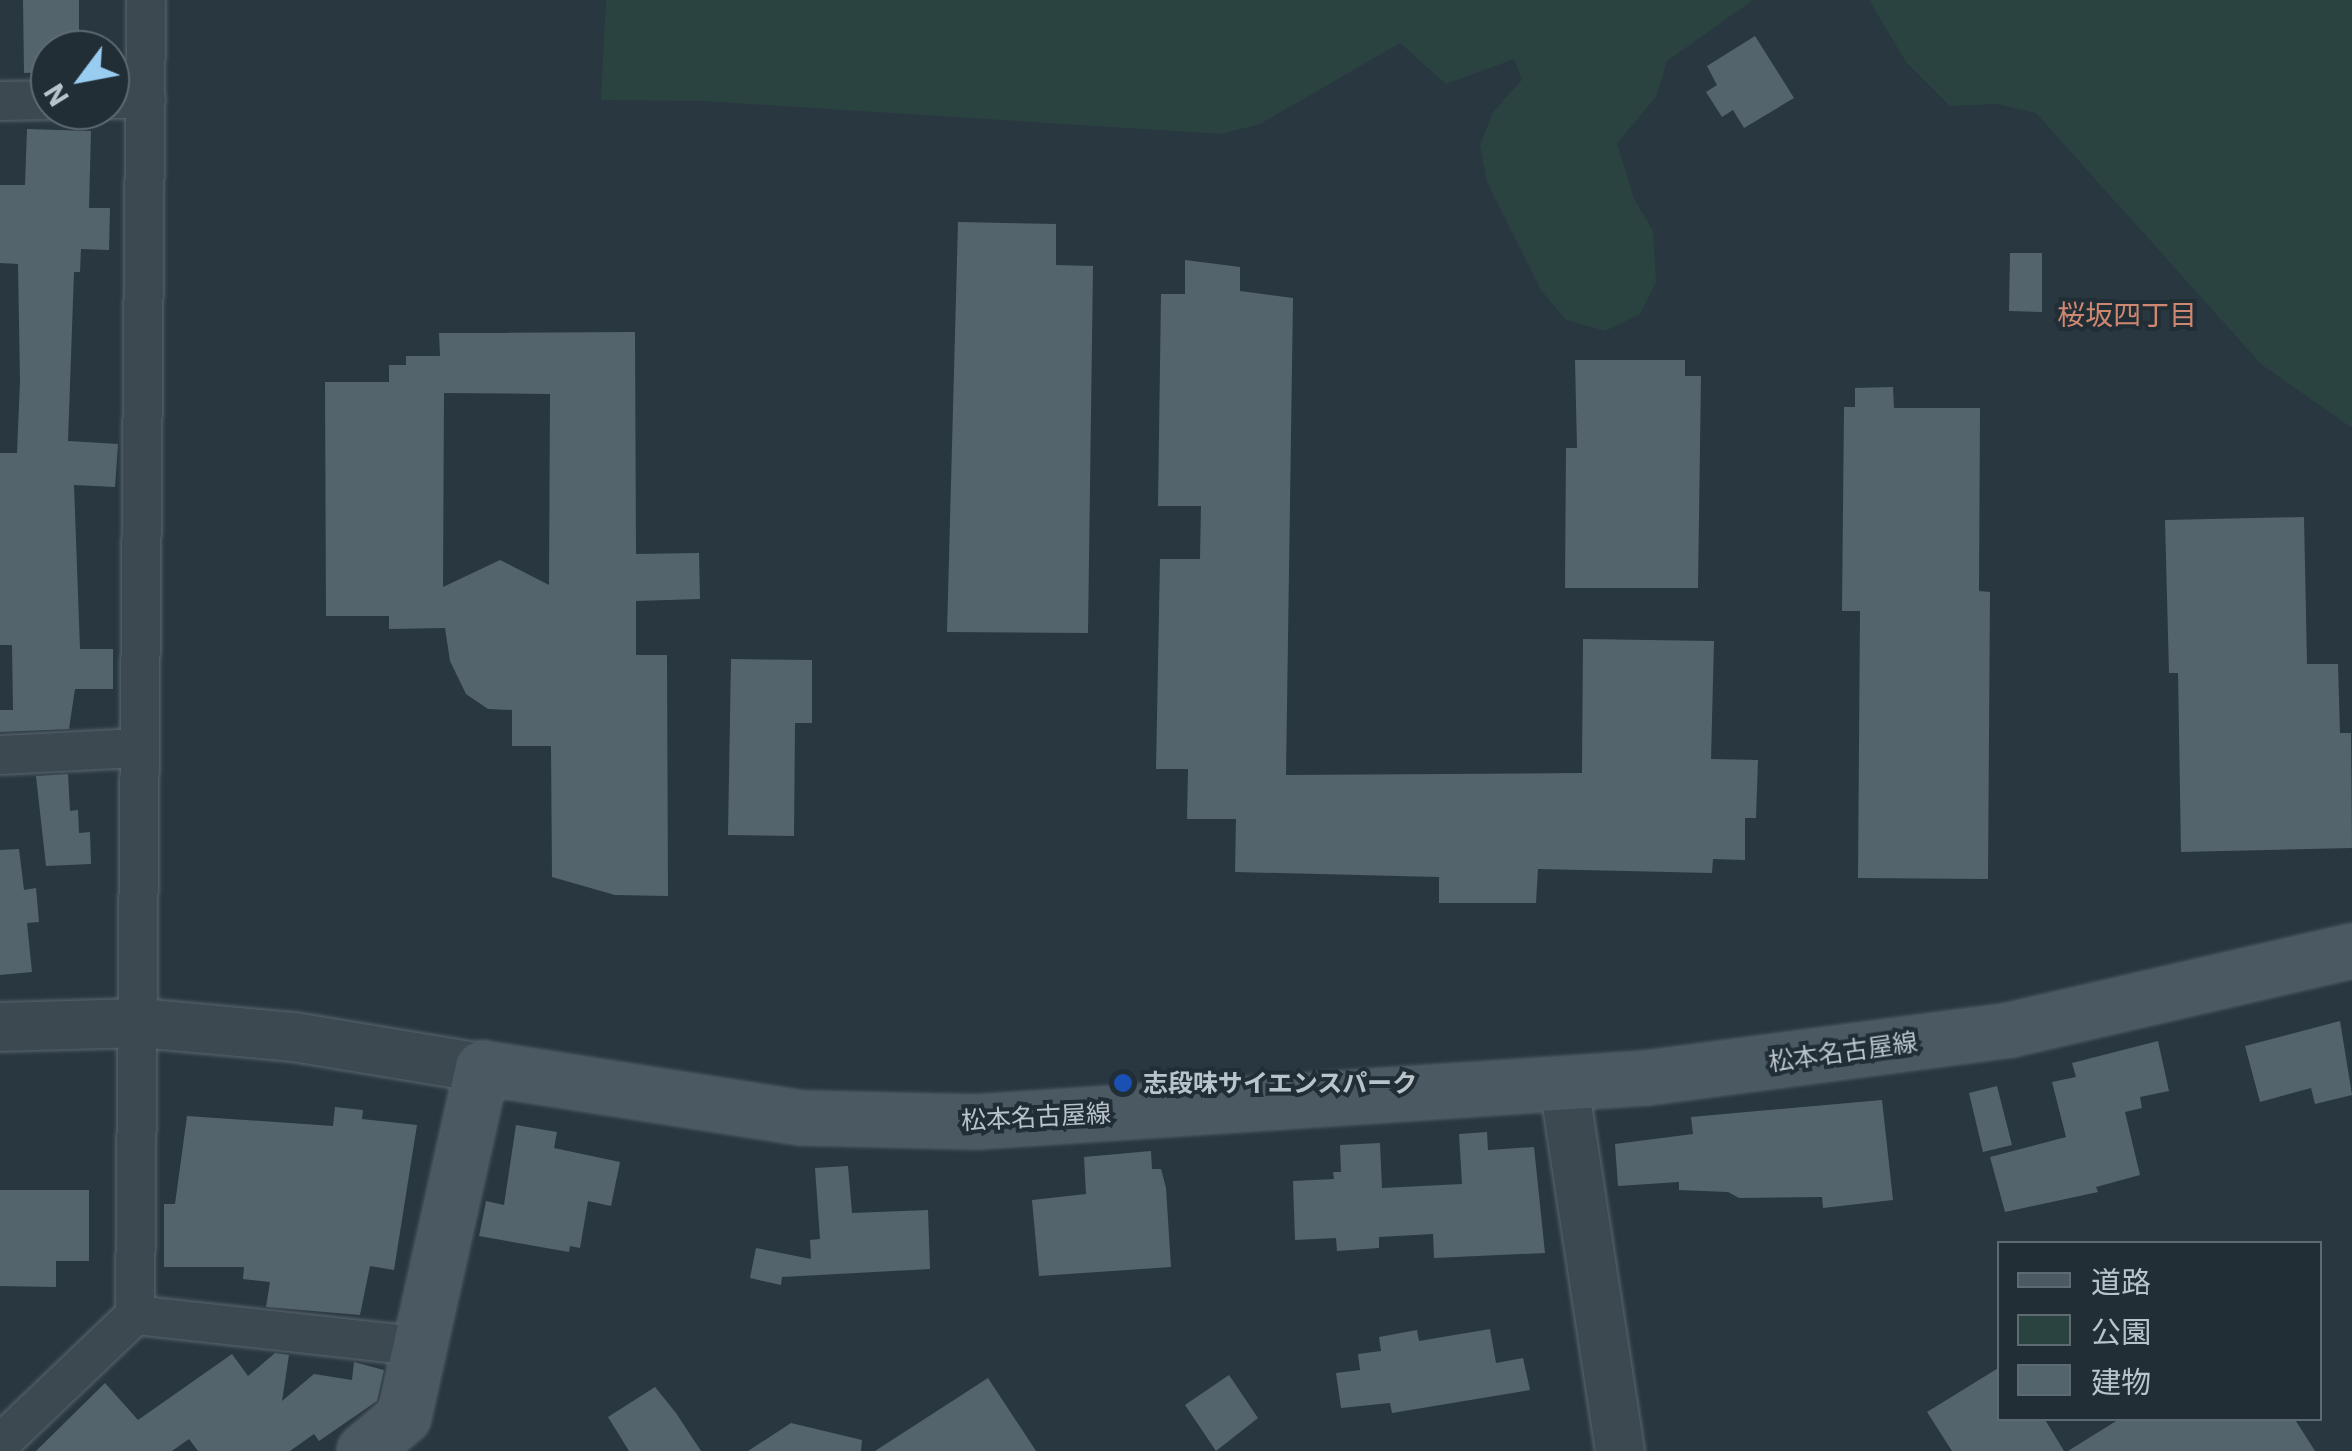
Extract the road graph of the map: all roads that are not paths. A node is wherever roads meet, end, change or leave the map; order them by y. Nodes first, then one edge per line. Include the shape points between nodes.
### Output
1 (146, 0) edge
2 (130, 88) edge
3 (0, 100) edge
4 (30, 100) edge
5 (129, 130) edge
6 (139, 748) junction
7 (0, 755) edge
8 (2352, 951) edge
9 (140, 1023) junction
10 (0, 1028) edge
11 (482, 1068) junction
12 (1564, 1085) junction
13 (135, 1314) junction
14 (418, 1346) junction
15 (0, 1444) edge
16 (364, 1451) edge
17 (1620, 1451) edge

1 - 2 street
3 - 4 street
5 - 6 street
6 - 7 street
6 - 9 street
8 - 12 main road, 松本名古屋線 via 2010,1030
9 - 10 street
9 - 11 street via 294,1037
9 - 13 street
11 - 12 main road, 松本名古屋線 via 767,1114 886,1121 976,1122
11 - 14 main road
12 - 17 street
13 - 14 street
13 - 15 street
14 - 16 main road via 404,1416

